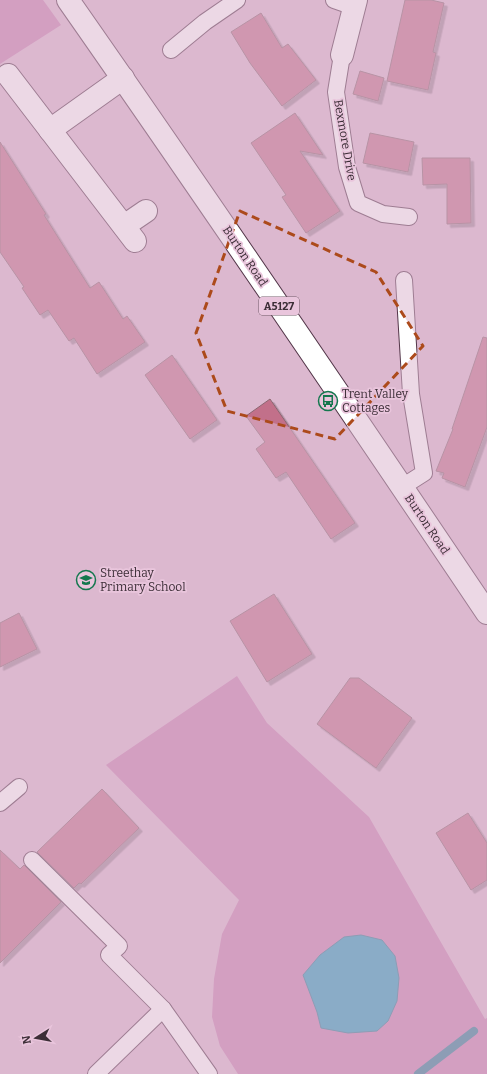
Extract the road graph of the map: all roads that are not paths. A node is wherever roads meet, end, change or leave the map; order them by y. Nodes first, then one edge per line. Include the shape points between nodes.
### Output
1 (68, 0) edge
2 (237, 0) edge
3 (334, 0) edge
4 (355, 4) edge
5 (170, 50) dead end
6 (342, 55) joint
7 (8, 75) dead end
8 (123, 78) junction
9 (50, 130) junction
10 (146, 211) dead end
11 (409, 217) dead end
12 (404, 280) dead end
13 (402, 487) junction
14 (487, 613) edge
15 (19, 787) dead end
16 (0, 803) edge
17 (32, 860) dead end
18 (163, 1009) junction
19 (96, 1074) edge
20 (209, 1074) edge

1 - 8 main road, Burton Road / A5127
2 - 5 lane
3 - 4 lane
4 - 6 main road, Bexmore Drive
6 - 11 lane, Bexmore Drive via 336,92 347,167 358,203 383,214
7 - 9 main road
8 - 9 main road
8 - 13 main road, Burton Road / A5127
9 - 10 main road via 130,233
12 - 13 lane via 411,394 424,473
13 - 14 main road, Burton Road / A5127
15 - 16 lane
17 - 18 lane via 119,946 109,955
18 - 19 lane
18 - 20 lane

